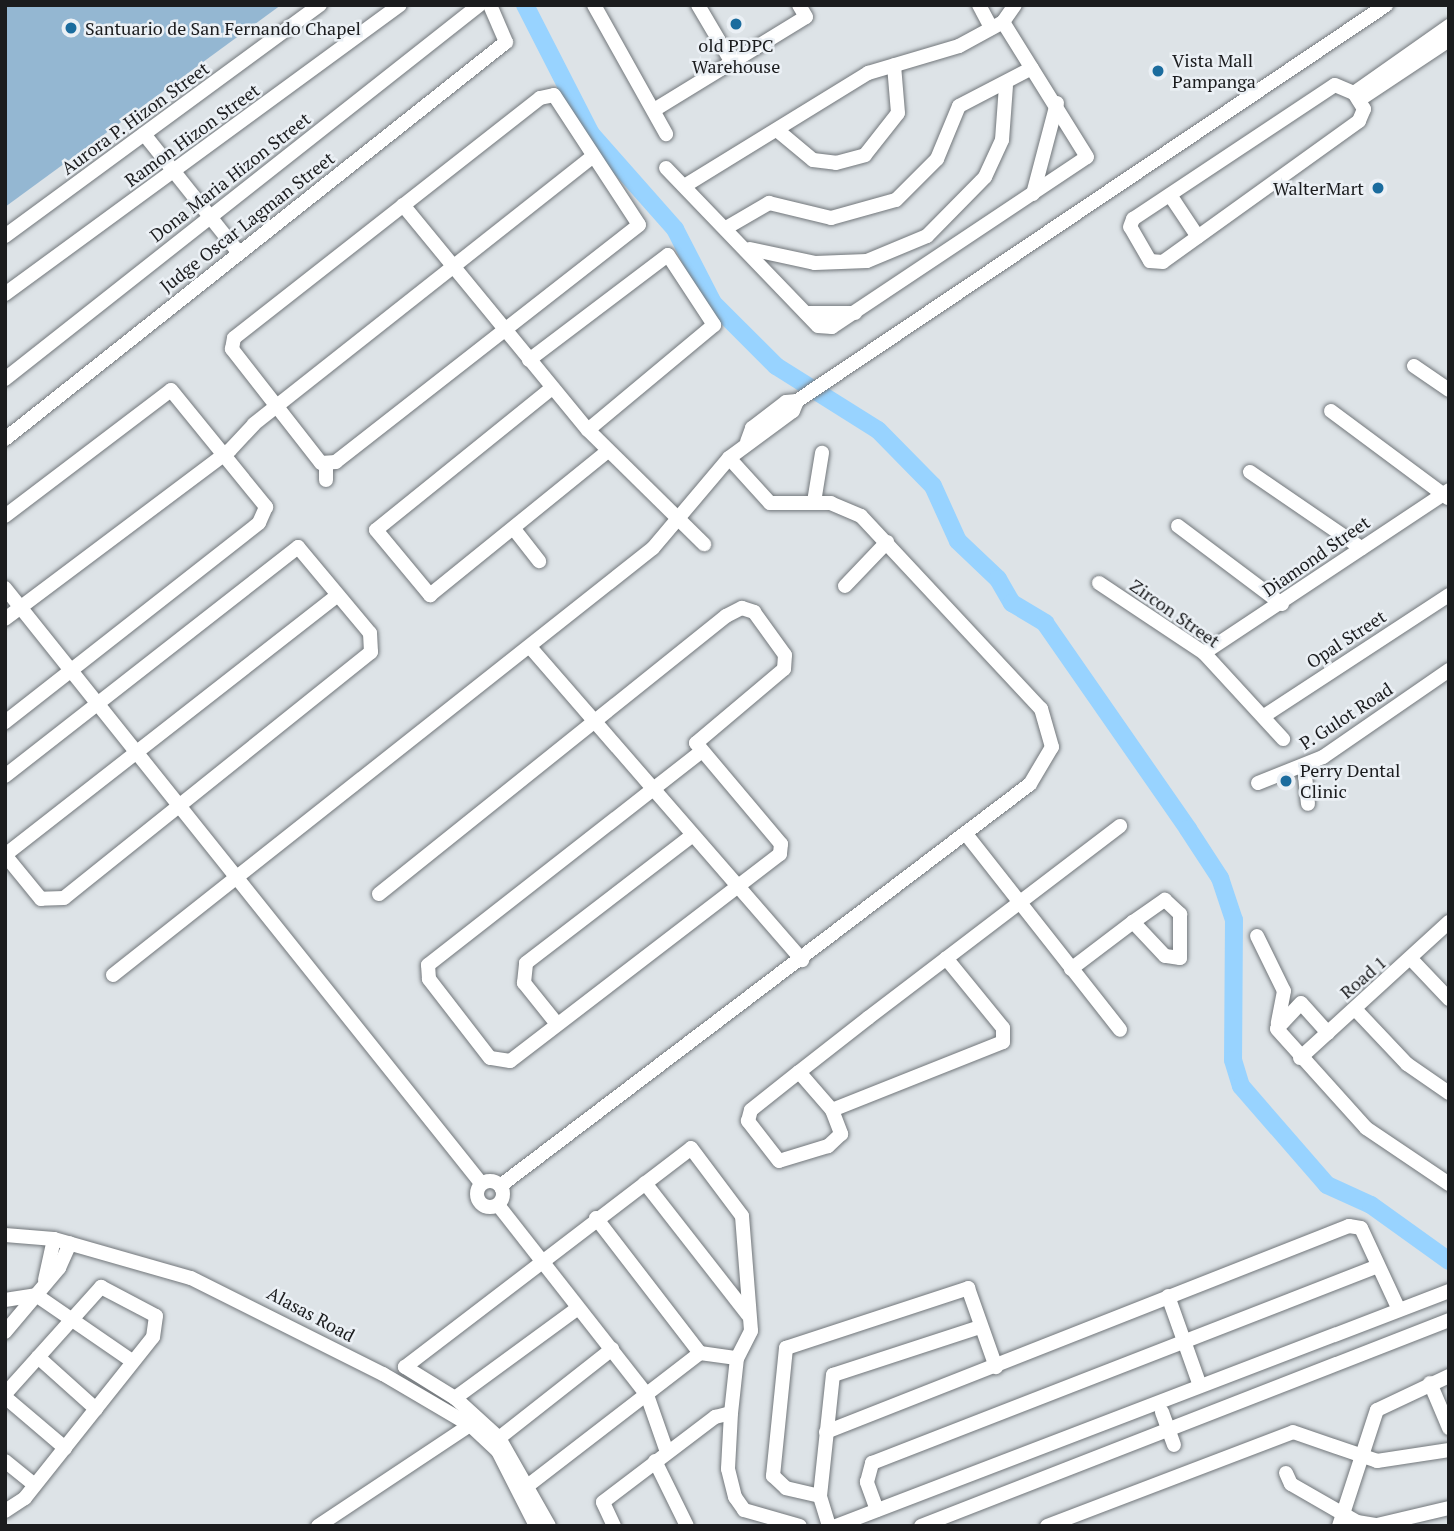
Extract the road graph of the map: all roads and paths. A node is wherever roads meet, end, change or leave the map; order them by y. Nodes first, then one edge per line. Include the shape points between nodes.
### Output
1 (320, 5) edge
2 (400, 5) edge
3 (479, 5) edge
4 (490, 5) edge
5 (594, 5) edge
6 (698, 5) edge
7 (979, 5) edge
8 (1015, 5) edge
9 (1386, 5) edge
10 (802, 11) edge
11 (997, 25) junction
12 (1449, 26) edge
13 (1449, 40) edge
14 (731, 61) junction
15 (894, 65) junction
16 (1032, 68) junction
17 (1006, 86) junction
18 (1357, 96) junction
19 (1058, 103) junction
20 (654, 110) junction
21 (777, 130) junction
22 (144, 134) junction
23 (666, 134) dead end
24 (591, 158) junction
25 (666, 168) dead end
26 (174, 172) junction
27 (685, 185) junction
28 (1033, 194) junction
29 (1170, 195) junction
30 (403, 205) junction
31 (210, 217) junction
32 (726, 228) junction
33 (5, 236) edge
34 (927, 236) junction
35 (1198, 237) junction
36 (748, 249) junction
37 (239, 253) junction
38 (940, 257) junction
39 (452, 267) junction
40 (5, 294) edge
41 (504, 330) junction
42 (529, 360) junction
43 (1414, 366) dead end
44 (5, 379) edge
45 (552, 388) junction
46 (1449, 390) edge
47 (276, 407) junction
48 (1331, 411) dead end
49 (588, 429) junction
50 (5, 439) edge
51 (608, 451) junction
52 (225, 452) junction
53 (822, 453) dead end
54 (729, 458) junction
55 (1250, 472) dead end
56 (1447, 494) edge
57 (814, 502) junction
58 (5, 516) edge
59 (676, 522) junction
60 (1178, 526) dead end
61 (514, 529) junction
62 (887, 542) junction
63 (704, 544) dead end
64 (1361, 548) junction
65 (539, 561) dead end
66 (1099, 583) dead end
67 (845, 586) dead end
68 (5, 588) edge
69 (338, 595) junction
70 (1449, 595) edge
71 (1282, 604) junction
72 (20, 607) junction
73 (5, 620) edge
74 (530, 647) junction
75 (1204, 653) junction
76 (72, 670) junction
77 (1449, 670) edge
78 (98, 703) junction
79 (1264, 716) junction
80 (595, 721) junction
81 (5, 722) edge
82 (1283, 739) dead end
83 (701, 752) junction
84 (138, 753) junction
85 (1304, 766) junction
86 (5, 776) edge
87 (1258, 783) dead end
88 (653, 789) junction
89 (177, 803) junction
90 (1308, 804) dead end
91 (1120, 826) dead end
92 (966, 834) junction
93 (693, 835) junction
94 (5, 855) edge
95 (235, 877) junction
96 (739, 886) junction
97 (379, 894) dead end
98 (1018, 902) junction
99 (1133, 922) dead end
100 (1449, 922) edge
101 (1257, 936) dead end
102 (946, 958) junction
103 (802, 960) junction
104 (1412, 960) junction
105 (1072, 969) junction
106 (113, 975) dead end
107 (1449, 999) edge
108 (1355, 1009) junction
109 (1278, 1023) junction
110 (557, 1024) junction
111 (1121, 1030) dead end
112 (1328, 1033) junction
113 (1300, 1058) junction
114 (799, 1072) junction
115 (1449, 1093) edge
116 (832, 1110) junction
117 (645, 1183) junction
118 (481, 1184) junction
119 (1449, 1184) edge
120 (500, 1186) junction
121 (498, 1205) junction
122 (596, 1219) junction
123 (5, 1235) edge
124 (54, 1238) junction
125 (70, 1243) junction
126 (542, 1261) junction
127 (1378, 1266) junction
128 (45, 1280) junction
129 (1449, 1291) edge
130 (36, 1295) junction
131 (1167, 1296) junction
132 (5, 1300) edge
133 (578, 1308) junction
134 (1399, 1310) junction
135 (748, 1315) junction
136 (72, 1318) junction
137 (1449, 1320) edge
138 (980, 1327) junction
139 (5, 1332) edge
140 (1184, 1341) junction
141 (612, 1349) junction
142 (700, 1353) junction
143 (38, 1357) junction
144 (737, 1358) junction
145 (132, 1361) junction
146 (996, 1367) junction
147 (1449, 1376) edge
148 (1199, 1383) junction
149 (1430, 1383) junction
150 (5, 1395) edge
151 (647, 1395) junction
152 (455, 1398) junction
153 (96, 1409) junction
154 (1161, 1412) dead end
155 (731, 1413) junction
156 (470, 1425) junction
157 (1449, 1428) edge
158 (1168, 1430) junction
159 (826, 1432) junction
160 (499, 1438) junction
161 (1174, 1445) dead end
162 (65, 1448) junction
163 (1449, 1450) edge
164 (661, 1456) junction
165 (1363, 1457) junction
166 (5, 1461) edge
167 (1286, 1473) dead end
168 (36, 1485) junction
169 (530, 1485) junction
170 (820, 1496) junction
171 (1449, 1508) edge
172 (877, 1510) junction
173 (5, 1511) edge
174 (1342, 1521) edge
175 (1377, 1525) edge
176 (318, 1526) edge
177 (536, 1526) edge
178 (549, 1526) edge
179 (614, 1526) edge
180 (687, 1526) edge
181 (800, 1526) edge
182 (829, 1526) edge
183 (836, 1526) edge
184 (921, 1526) edge
185 (1047, 1526) edge

1 - 22 street, Aurora P. Hizon Street
2 - 26 street, Ramon Hizon Street
3 - 31 street, Dona Maria Hizon Street
4 - 37 street, Judge Oscar Lagman Street via 507,33 506,42
5 - 20 street
6 - 14 street
7 - 11 street
8 - 11 street
9 - 54 street via 802,397 765,416
10 - 14 street
11 - 15 street via 959,46
11 - 16 street
12 - 18 street
13 - 18 street
14 - 20 street
15 - 21 street via 868,73
15 - 21 street via 898,113 865,155 836,163 813,160
16 - 17 street
16 - 19 street
17 - 32 street via 958,107 937,159 876,210 831,218 769,203
17 - 34 street via 1002,140 985,177
18 - 29 street via 1335,85
18 - 35 street via 1359,121
19 - 28 street
19 - 28 street via 1087,157
20 - 23 street
21 - 27 street
22 - 26 street
22 - 33 street, Aurora P. Hizon Street
24 - 30 street via 559,98 547,94
24 - 39 street
24 - 41 street via 639,225
25 - 27 street
26 - 31 street
26 - 40 street, Ramon Hizon Street
27 - 32 street
28 - 38 street
29 - 35 street
29 - 35 street via 1130,224 1150,261 1163,262
30 - 39 street
30 - 47 street via 234,338 232,349
31 - 37 street
31 - 44 street, Dona Maria Hizon Street
32 - 36 street
34 - 36 street via 867,261 815,263
34 - 38 street
36 - 38 street via 824,328
37 - 50 street, Judge Oscar Lagman Street
39 - 41 street
39 - 47 street
41 - 42 street
41 - 47 street via 326,472
42 - 45 street
42 - 49 street via 668,255 714,325
43 - 46 street
45 - 49 street
45 - 61 street via 376,530 430,595
47 - 52 street
48 - 56 street
49 - 51 street
51 - 59 street
51 - 61 street
52 - 58 street via 176,392 165,391
52 - 72 street
52 - 76 street via 264,502 265,517
53 - 57 street
54 - 57 street via 770,503
54 - 59 street
55 - 64 street
56 - 64 street, Diamond Street
57 - 62 street via 853,512
59 - 63 street
59 - 74 street via 653,548
60 - 71 street
61 - 65 street
62 - 67 street
62 - 92 street via 1027,693 1049,725 1052,747 1044,767
64 - 71 street, Diamond Street
66 - 75 street, Zircon Street
68 - 72 street
69 - 78 street via 298,547
69 - 84 street
69 - 89 street via 370,633 371,652
70 - 79 street, Opal Street
71 - 75 street, Diamond Street
72 - 73 street
72 - 76 street
74 - 80 street
74 - 95 street
75 - 79 street, Zircon Street
76 - 78 street
76 - 81 street
77 - 85 street, P. Gulot Road
78 - 84 street
78 - 86 street
79 - 82 street, Zircon Street
80 - 83 street via 726,616 749,609 785,655 786,665 698,739
80 - 88 street
80 - 97 street
83 - 88 street
83 - 96 street via 782,845 780,854
84 - 89 street
84 - 94 street
85 - 87 street, P. Gulot Road
85 - 90 street
88 - 93 street
88 - 110 street via 428,965 429,979 493,1062 510,1061
89 - 94 street via 57,902 41,900
89 - 95 street
91 - 98 street
92 - 98 street
92 - 103 street
93 - 96 street
93 - 110 street via 526,963 524,982
95 - 106 street
95 - 118 street
96 - 103 street
96 - 110 street
98 - 102 street
98 - 105 street
99 - 105 street
100 - 104 street, Road 1
101 - 109 street via 1284,991
102 - 114 street
102 - 116 street via 1003,1028 1003,1042
103 - 120 street
104 - 107 street
104 - 108 street, Road 1
105 - 111 street
108 - 112 street, Road 1
108 - 115 street via 1407,1064
109 - 112 street via 1304,1004
109 - 113 street via 1279,1036
112 - 113 street, Road 1
113 - 119 street via 1366,1128
114 - 116 street
114 - 116 street via 747,1118 773,1155 793,1159 838,1140 841,1124
117 - 122 street
117 - 135 street
117 - 135 street via 691,1148 742,1216
118 - 120 street
118 - 121 street via 478,1200 487,1207
120 - 121 street
121 - 126 street
122 - 126 street
122 - 142 street
123 - 124 street, Alasas Road
124 - 125 street, Alasas Road
124 - 128 street
125 - 128 street via 59,1268
125 - 156 street, Alasas Road via 240,1298
126 - 133 street
126 - 152 street via 407,1363 410,1373
127 - 131 street via 1361,1228 1349,1226
127 - 134 street
127 - 140 street
128 - 130 street
129 - 134 street
130 - 132 street
130 - 136 street
130 - 139 street
131 - 140 street
131 - 146 street
133 - 141 street
133 - 152 street
134 - 148 street
135 - 144 street via 751,1331
136 - 143 street
136 - 145 street
136 - 145 street via 101,1287 149,1310 158,1324
137 - 158 street
138 - 146 street
138 - 159 street via 834,1374
138 - 170 street via 968,1289 786,1348 773,1476 786,1488
140 - 148 street
140 - 172 street via 872,1463 867,1482
141 - 151 street
141 - 160 street
142 - 144 street
142 - 151 street
143 - 150 street
143 - 153 street
144 - 155 street
145 - 153 street
146 - 159 street
147 - 149 street
148 - 172 street
149 - 157 street
149 - 165 street via 1377,1409
150 - 162 street
151 - 164 street
151 - 169 street
152 - 160 street
153 - 162 street
154 - 158 street
155 - 164 street via 715,1417
155 - 181 street via 728,1469 738,1505
156 - 176 street
156 - 177 street, Alasas Road via 510,1468
158 - 161 street
158 - 184 street
159 - 170 street
160 - 169 street
162 - 168 street
163 - 165 street via 1377,1461
164 - 179 street via 603,1502
164 - 180 street
165 - 174 street
165 - 185 street via 1306,1434 1279,1435
166 - 168 street
167 - 174 street via 1291,1484
168 - 173 street
169 - 178 street
170 - 182 street
171 - 175 street
172 - 183 street
174 - 175 street

